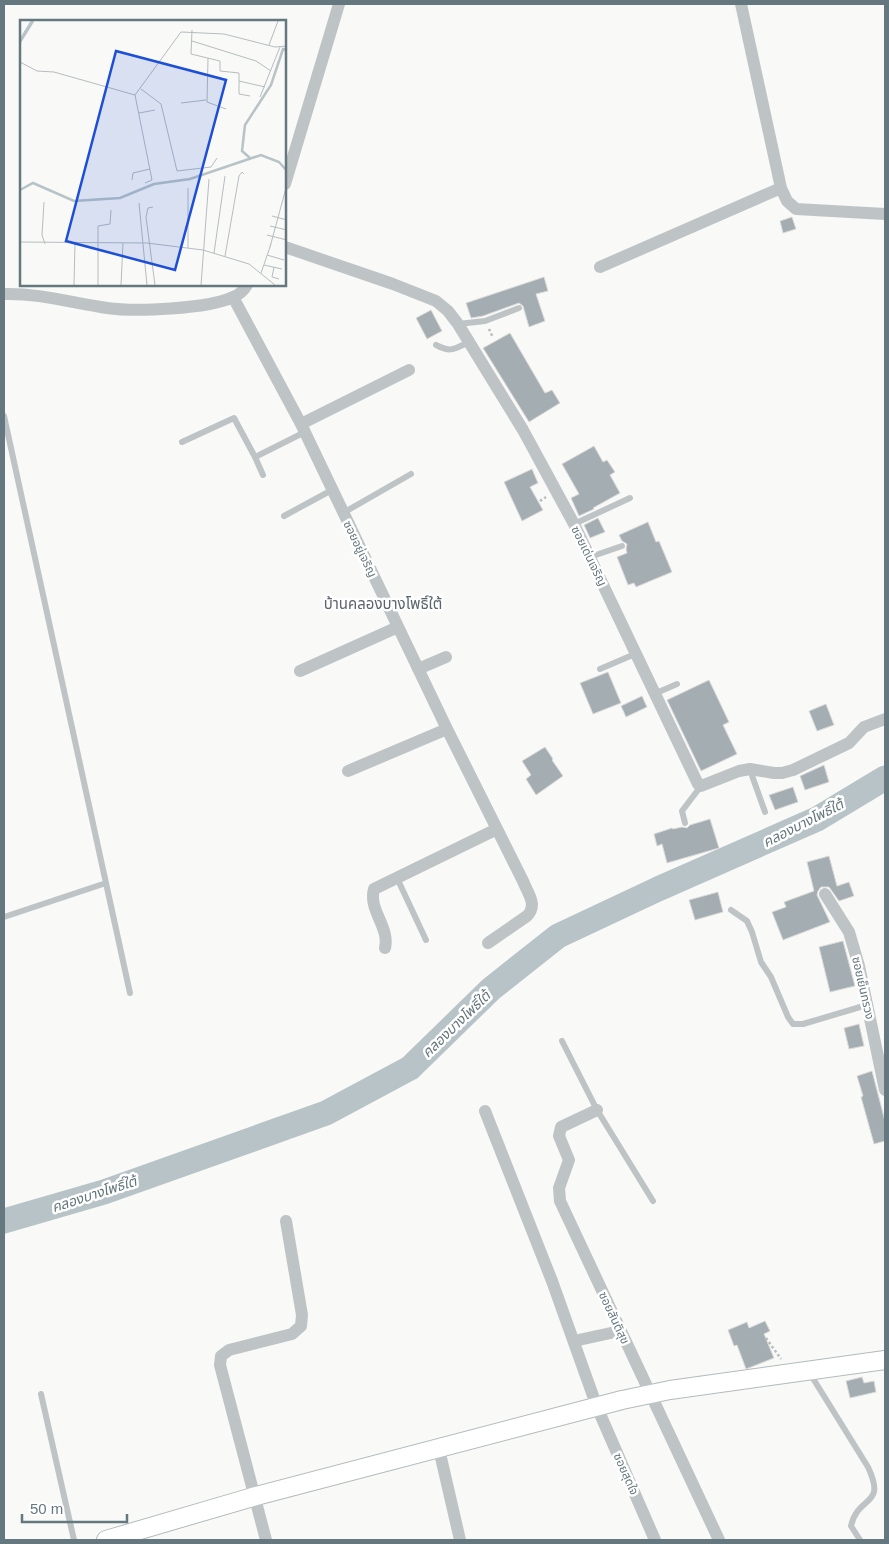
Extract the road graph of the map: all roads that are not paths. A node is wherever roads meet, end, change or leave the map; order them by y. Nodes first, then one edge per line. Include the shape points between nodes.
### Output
1 (339, 4) edge
2 (741, 4) edge
3 (286, 181) edge
4 (781, 188) junction
5 (885, 214) edge
6 (286, 247) edge
7 (600, 267) dead end
8 (247, 286) edge
9 (4, 294) edge
10 (233, 297) junction
11 (519, 308) dead end
12 (458, 324) junction
13 (469, 342) junction
14 (436, 345) dead end
15 (409, 370) dead end
16 (4, 416) edge
17 (303, 428) junction
18 (182, 442) dead end
19 (255, 457) junction
20 (411, 474) dead end
21 (263, 475) dead end
22 (332, 490) junction
23 (630, 498) dead end
24 (343, 513) junction
25 (284, 516) dead end
26 (574, 524) junction
27 (622, 546) dead end
28 (590, 557) junction
29 (398, 628) junction
30 (635, 654) junction
31 (446, 657) dead end
32 (418, 669) junction
33 (600, 669) dead end
34 (300, 671) dead end
35 (676, 684) dead end
36 (654, 694) junction
37 (885, 719) edge
38 (447, 729) junction
39 (750, 769) junction
40 (348, 771) dead end
41 (701, 786) junction
42 (765, 812) dead end
43 (685, 823) dead end
44 (497, 829) junction
45 (397, 878) junction
46 (106, 883) junction
47 (825, 894) dead end
48 (731, 910) dead end
49 (4, 917) edge
50 (426, 940) dead end
51 (488, 943) dead end
52 (385, 948) dead end
53 (130, 993) dead end
54 (867, 1005) junction
55 (562, 1041) dead end
56 (885, 1090) edge
57 (597, 1110) junction
58 (485, 1111) dead end
59 (653, 1200) dead end
60 (286, 1221) dead end
61 (620, 1331) junction
62 (574, 1341) junction
63 (885, 1360) edge
64 (809, 1371) junction
65 (40, 1394) dead end
66 (650, 1394) junction
67 (597, 1407) junction
68 (439, 1449) junction
69 (256, 1496) junction
70 (74, 1540) edge
71 (106, 1540) edge
72 (266, 1540) edge
73 (460, 1540) edge
74 (655, 1540) edge
75 (719, 1540) edge
76 (860, 1540) edge

1 - 3 street
2 - 4 street
4 - 5 street via 787,201 796,209
4 - 7 street
6 - 12 street, ซอยเด่นเจริญ via 436,302
8 - 10 street
9 - 10 street via 142,310 187,307
10 - 17 street, ซอยอยู่เจริญ
11 - 12 lane via 485,320
12 - 13 street, ซอยเด่นเจริญ
13 - 14 lane via 453,350
13 - 26 street, ซอยเด่นเจริญ via 523,430
15 - 17 street
16 - 46 lane
17 - 19 lane
17 - 22 street, ซอยอยู่เจริญ
18 - 19 lane via 234,418
19 - 21 lane
20 - 24 lane
22 - 24 street, ซอยอยู่เจริญ
22 - 25 lane
23 - 26 lane
24 - 29 street, ซอยอยู่เจริญ
26 - 28 street, ซอยเด่นเจริญ
27 - 28 lane
28 - 30 street, ซอยเด่นเจริญ
29 - 32 street, ซอยอยู่เจริญ
29 - 34 street
30 - 33 lane
30 - 36 street, ซอยเด่นเจริญ
31 - 32 street
32 - 38 street, ซอยอยู่เจริญ
35 - 36 lane
36 - 41 street, ซอยเด่นเจริญ via 694,779
37 - 39 street via 864,728 849,743 793,770 774,773
38 - 40 street
38 - 44 street, ซอยอยู่เจริญ
39 - 41 street
39 - 42 lane
41 - 43 lane via 682,812
44 - 45 street
44 - 51 street, ซอยอยู่เจริญ via 533,906 527,916
45 - 50 lane
45 - 52 street via 374,889 372,896 387,940
46 - 49 lane
46 - 53 lane
47 - 54 street, ซอยเย็นทรวง via 849,932
48 - 54 lane via 747,921 761,962 794,1024
54 - 56 street, ซอยเย็นทรวง
55 - 57 lane
57 - 59 lane
57 - 61 street, ซอยสันติสุข via 561,1127 559,1136 568,1160 559,1188 560,1201
58 - 62 street, ซอยสุดใจ
60 - 69 street via 302,1314 301,1326 292,1334 230,1350 221,1356 220,1365
61 - 62 street
61 - 66 street, ซอยสันติสุข
62 - 67 street, ซอยสุดใจ
63 - 64 street
64 - 66 street
64 - 76 lane via 874,1480 876,1489 873,1497 853,1515 851,1526
65 - 70 lane
66 - 67 street
66 - 75 street, ซอยสันติสุข
67 - 68 street
67 - 74 street, ซอยสุดใจ
68 - 69 street
68 - 73 street
69 - 71 street
69 - 72 street

